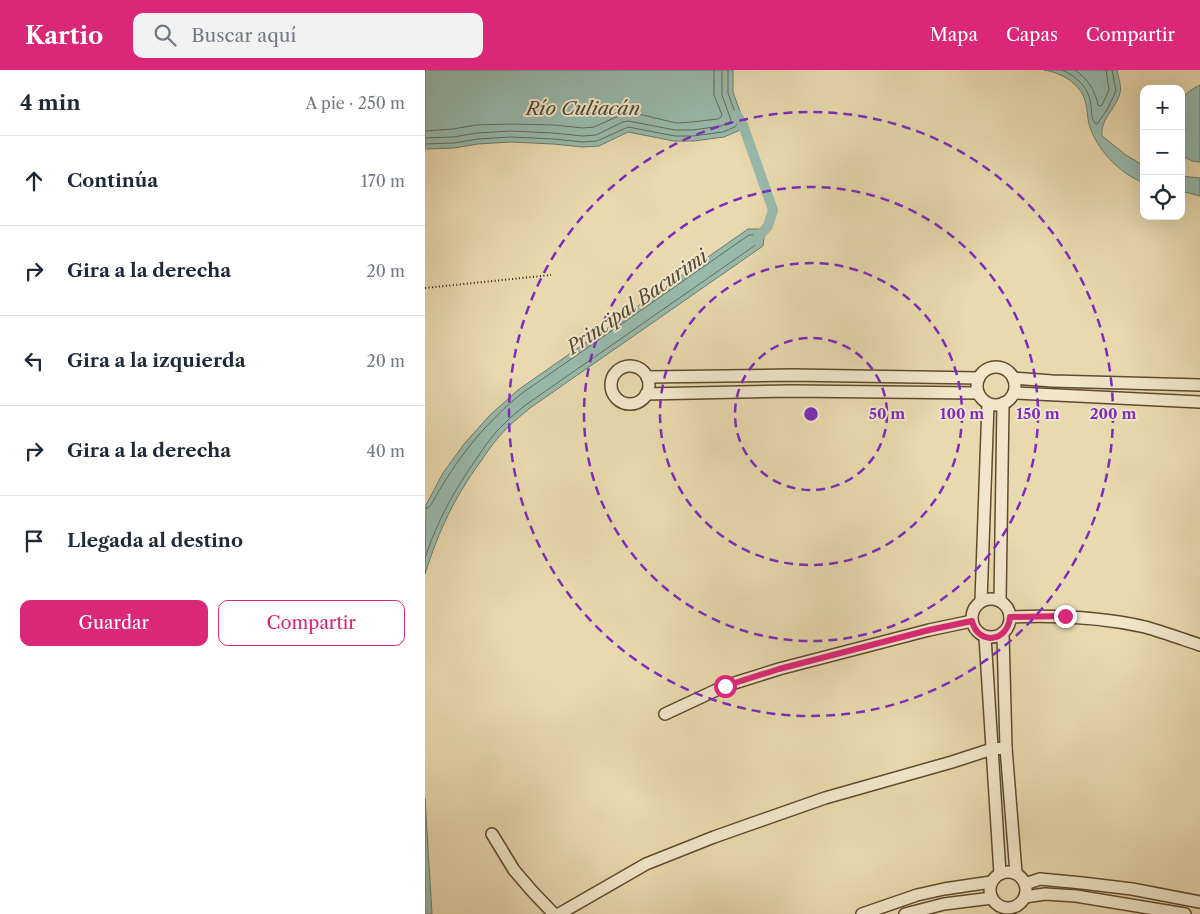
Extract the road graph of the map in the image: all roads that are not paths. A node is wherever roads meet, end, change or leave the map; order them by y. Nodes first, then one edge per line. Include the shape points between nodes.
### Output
1 (792, 375) junction
2 (647, 377) junction
3 (979, 378) junction
4 (1013, 378) junction
5 (1200, 385) edge
6 (792, 392) junction
7 (1014, 392) junction
8 (978, 393) junction
9 (646, 394) junction
10 (1200, 402) edge
11 (1003, 403) junction
12 (989, 404) junction
13 (981, 601) junction
14 (1000, 601) junction
15 (1010, 617) junction
16 (972, 621) junction
17 (1003, 634) junction
18 (985, 637) junction
19 (1200, 645) edge
20 (665, 714) dead end
21 (1006, 748) junction
22 (992, 749) junction
23 (492, 834) dead end
24 (1016, 873) junction
25 (995, 878) junction
26 (1025, 884) junction
27 (1025, 897) junction
28 (992, 898) junction
29 (1200, 902) edge
30 (554, 914) edge
31 (559, 914) edge
32 (862, 914) edge
33 (905, 914) edge
34 (1185, 914) edge

1 - 2 street
1 - 3 street
1 - 6 street
2 - 9 street via 649,386
2 - 9 street via 641,370 630,366 618,370 611,381 613,394 622,402 635,403
3 - 4 street via 984,371 996,367 1007,371
3 - 8 street
4 - 5 street via 1052,382
4 - 7 street
6 - 8 street
6 - 9 street
7 - 10 street
7 - 11 street
8 - 12 street
11 - 12 street
11 - 14 street
12 - 13 street
13 - 14 street
13 - 16 street via 972,611
14 - 15 street
15 - 17 street
15 - 19 street via 1065,616 1113,621
16 - 18 street via 975,630
16 - 20 street via 779,669 725,686
17 - 18 street
17 - 21 street
18 - 22 street
21 - 22 street
21 - 24 street
22 - 25 street
22 - 31 street via 825,798 714,837 646,864
23 - 30 street via 514,870
24 - 25 street via 1004,872
24 - 26 street
25 - 28 street via 990,891
25 - 32 street via 917,895
26 - 27 street
26 - 29 street via 1040,879 1082,883
27 - 28 street via 1012,908 1000,906
27 - 34 street via 1045,894 1076,896
28 - 33 street via 943,904

